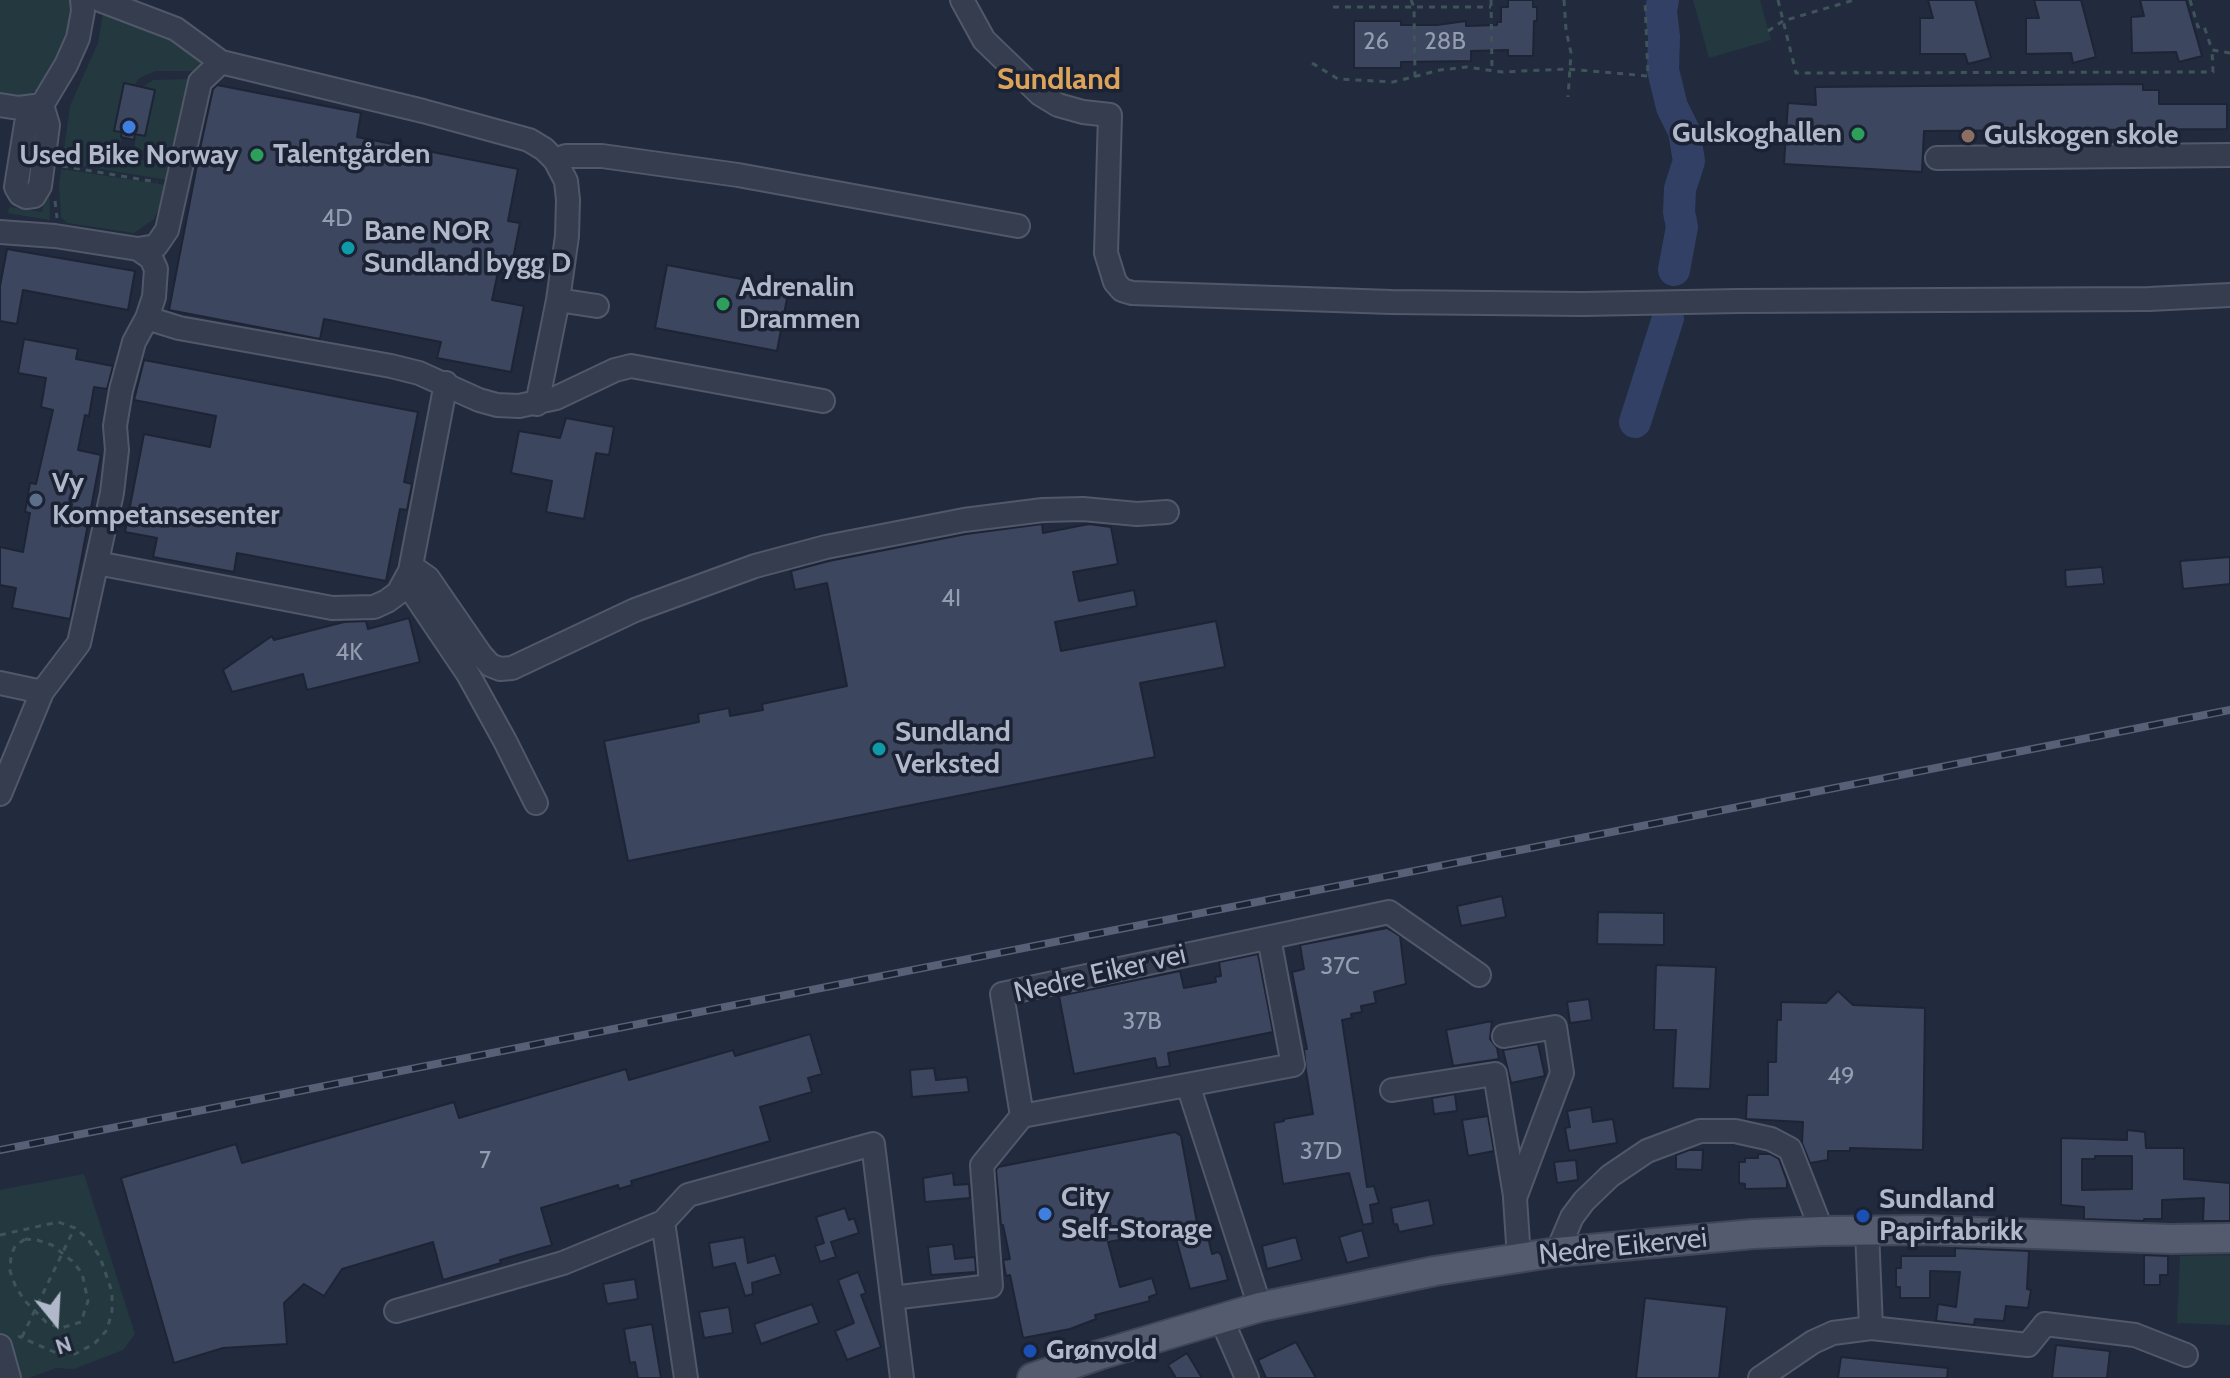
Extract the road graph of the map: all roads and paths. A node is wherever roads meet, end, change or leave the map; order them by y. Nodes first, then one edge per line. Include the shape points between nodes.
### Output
1 (82, 0) edge
2 (100, 0) edge
3 (962, 0) edge
4 (1411, 0) edge
5 (1491, 0) edge
6 (1564, 0) edge
7 (1645, 0) edge
8 (1778, 0) edge
9 (1854, 0) edge
10 (2190, 0) edge
11 (1333, 7) dead end
12 (1414, 7) junction
13 (1491, 7) junction
14 (1783, 21) junction
15 (1768, 31) dead end
16 (2212, 50) junction
17 (2230, 53) edge
18 (221, 62) junction
19 (1312, 63) dead end
20 (1571, 69) junction
21 (1492, 71) junction
22 (1415, 77) junction
23 (1568, 97) dead end
24 (0, 105) edge
25 (2230, 155) edge
26 (1937, 158) dead end
27 (555, 160) junction
28 (55, 165) dead end
29 (177, 185) junction
30 (1018, 226) dead end
31 (0, 232) edge
32 (138, 249) junction
33 (2230, 295) edge
34 (558, 300) junction
35 (597, 306) dead end
36 (147, 318) junction
37 (446, 383) junction
38 (823, 401) dead end
39 (537, 404) junction
40 (1167, 512) dead end
41 (97, 563) junction
42 (408, 574) junction
43 (0, 683) edge
44 (42, 692) junction
45 (0, 794) edge
46 (536, 803) dead end
47 (1269, 938) junction
48 (1479, 975) dead end
49 (1504, 1036) dead end
50 (1188, 1085) junction
51 (1392, 1090) dead end
52 (1022, 1116) junction
53 (1515, 1198) junction
54 (663, 1222) junction
55 (75, 1228) junction
56 (1867, 1230) junction
57 (1822, 1231) junction
58 (0, 1235) edge
59 (2230, 1238) edge
60 (1557, 1252) junction
61 (63, 1253) junction
62 (1519, 1258) junction
63 (892, 1298) junction
64 (1260, 1307) junction
65 (396, 1311) dead end
66 (35, 1313) junction
67 (1221, 1318) junction
68 (1871, 1328) junction
69 (22, 1337) junction
70 (6, 1340) edge
71 (2186, 1355) dead end
72 (9, 1378) edge
73 (686, 1378) edge
74 (902, 1378) edge
75 (1032, 1378) edge
76 (1247, 1378) edge
77 (1760, 1378) edge

1 - 24 street via 78,38 42,105
2 - 18 street via 176,29
3 - 33 street via 984,40 1040,94 1058,105 1110,115 1106,253 1115,282 1132,293 1583,304
4 - 12 path
5 - 13 path
6 - 20 path
7 - 20 path via 1648,76
8 - 14 path
9 - 14 path
10 - 16 path
11 - 12 path
12 - 13 path
12 - 22 path
13 - 21 path
14 - 15 path
14 - 16 path via 1796,73 2213,72
16 - 17 path
18 - 27 street via 529,140
18 - 29 street via 200,82
19 - 22 path via 1338,79 1393,82
20 - 21 path
20 - 23 path
21 - 22 path via 1467,67
25 - 26 street
27 - 30 street via 594,155 738,175
27 - 34 street via 568,200
28 - 29 path
29 - 32 street via 167,230 156,246
31 - 32 street
32 - 36 street via 156,269
34 - 35 street
34 - 39 street
36 - 37 street via 391,366
36 - 41 street via 134,342 121,390 112,493
37 - 39 street via 497,405
37 - 42 street
38 - 39 street via 631,366
40 - 42 street via 1043,510 826,547 755,566 635,610 500,669 481,655 428,578
41 - 42 street via 332,608 374,607 398,593
41 - 44 street via 79,643
42 - 46 street
43 - 44 street
44 - 45 street
47 - 48 street, Nedre Eiker vei via 1389,912
47 - 50 street via 1293,1065
47 - 52 street, Nedre Eiker vei via 1002,994
49 - 53 street via 1555,1027 1562,1073
50 - 52 street
50 - 64 street
51 - 53 street via 1495,1074
52 - 63 street via 982,1165 991,1286
53 - 62 street
54 - 63 street via 688,1195 873,1144
54 - 65 street via 563,1263
54 - 73 street
55 - 58 path via 58,1222
55 - 61 path
55 - 69 path via 100,1257 107,1275 112,1311 107,1330 75,1354 54,1352
56 - 57 main road, Nedre Eikervei
56 - 59 main road, Nedre Eikervei
56 - 68 street
57 - 60 main road, Nedre Eikervei
57 - 60 street via 1790,1149 1735,1131 1700,1131 1647,1151 1610,1176 1572,1217
60 - 62 main road, Nedre Eikervei
61 - 66 path
61 - 66 path via 37,1240 25,1239 15,1246 10,1271
61 - 66 path via 82,1273 86,1312 81,1322 61,1328
62 - 64 main road, Nedre Eikervei
63 - 74 street
64 - 67 main road, Nedre Eikervei
66 - 69 path
67 - 75 main road, Nedre Eikervei
67 - 76 street
68 - 71 street via 2028,1345 2045,1324 2135,1335
68 - 77 street via 1833,1333 1813,1342
69 - 70 path
70 - 72 street

